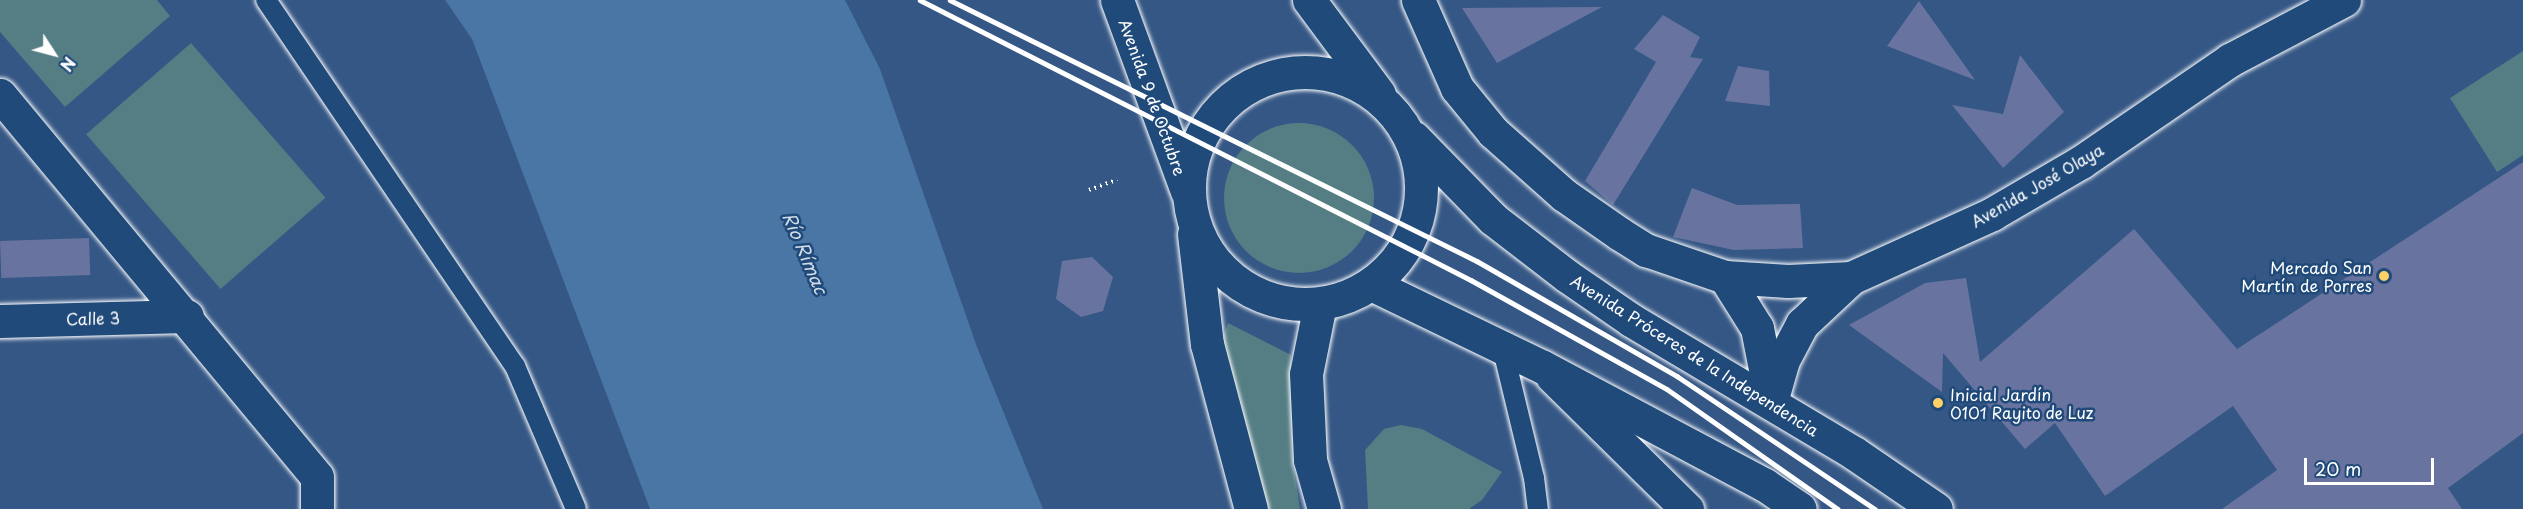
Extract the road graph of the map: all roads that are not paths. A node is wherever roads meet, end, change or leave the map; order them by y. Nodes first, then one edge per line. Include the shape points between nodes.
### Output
1 (266, 0) edge
2 (1117, 0) edge
3 (1309, 0) edge
4 (1418, 0) edge
5 (2344, 0) edge
6 (0, 95) edge
7 (1404, 126) junction
8 (1190, 208) junction
9 (1725, 277) junction
10 (1851, 278) junction
11 (1371, 284) junction
12 (1320, 304) junction
13 (187, 316) junction
14 (0, 321) edge
15 (1502, 346) junction
16 (1543, 367) junction
17 (1771, 402) junction
18 (317, 509) edge
19 (576, 509) edge
20 (1251, 509) edge
21 (1324, 509) edge
22 (1538, 509) edge
23 (1687, 509) edge
24 (1800, 509) edge
25 (1936, 509) edge

1 - 19 lane via 515,366
2 - 8 main road, Avenida 9 de Octubre
3 - 7 main road
4 - 9 main road via 1457,88 1493,132 1564,195 1646,250
5 - 10 main road, Avenida José Olaya via 2230,60 2081,162 1992,214
6 - 13 main road
7 - 8 main road via 1368,90 1334,76 1298,72 1263,80 1231,98 1207,125 1192,159
7 - 11 main road via 1421,169 1422,202 1412,233 1395,262
7 - 17 main road, Avenida Próceres de la Independencia via 1493,219 1567,276 1631,320
8 - 12 main road via 1206,250 1220,267 1255,294 1286,303
8 - 20 main road via 1207,344
9 - 10 main road via 1788,281
9 - 17 main road via 1757,328
10 - 17 main road, Avenida José Olaya via 1802,324 1783,360
11 - 12 main road
11 - 15 main road
12 - 21 main road via 1306,374 1310,460
13 - 14 main road, Calle 3
13 - 18 main road via 317,477
15 - 16 main road
15 - 22 lane
16 - 23 main road
16 - 24 main road via 1765,485
17 - 25 main road, Avenida Próceres de la Independencia

